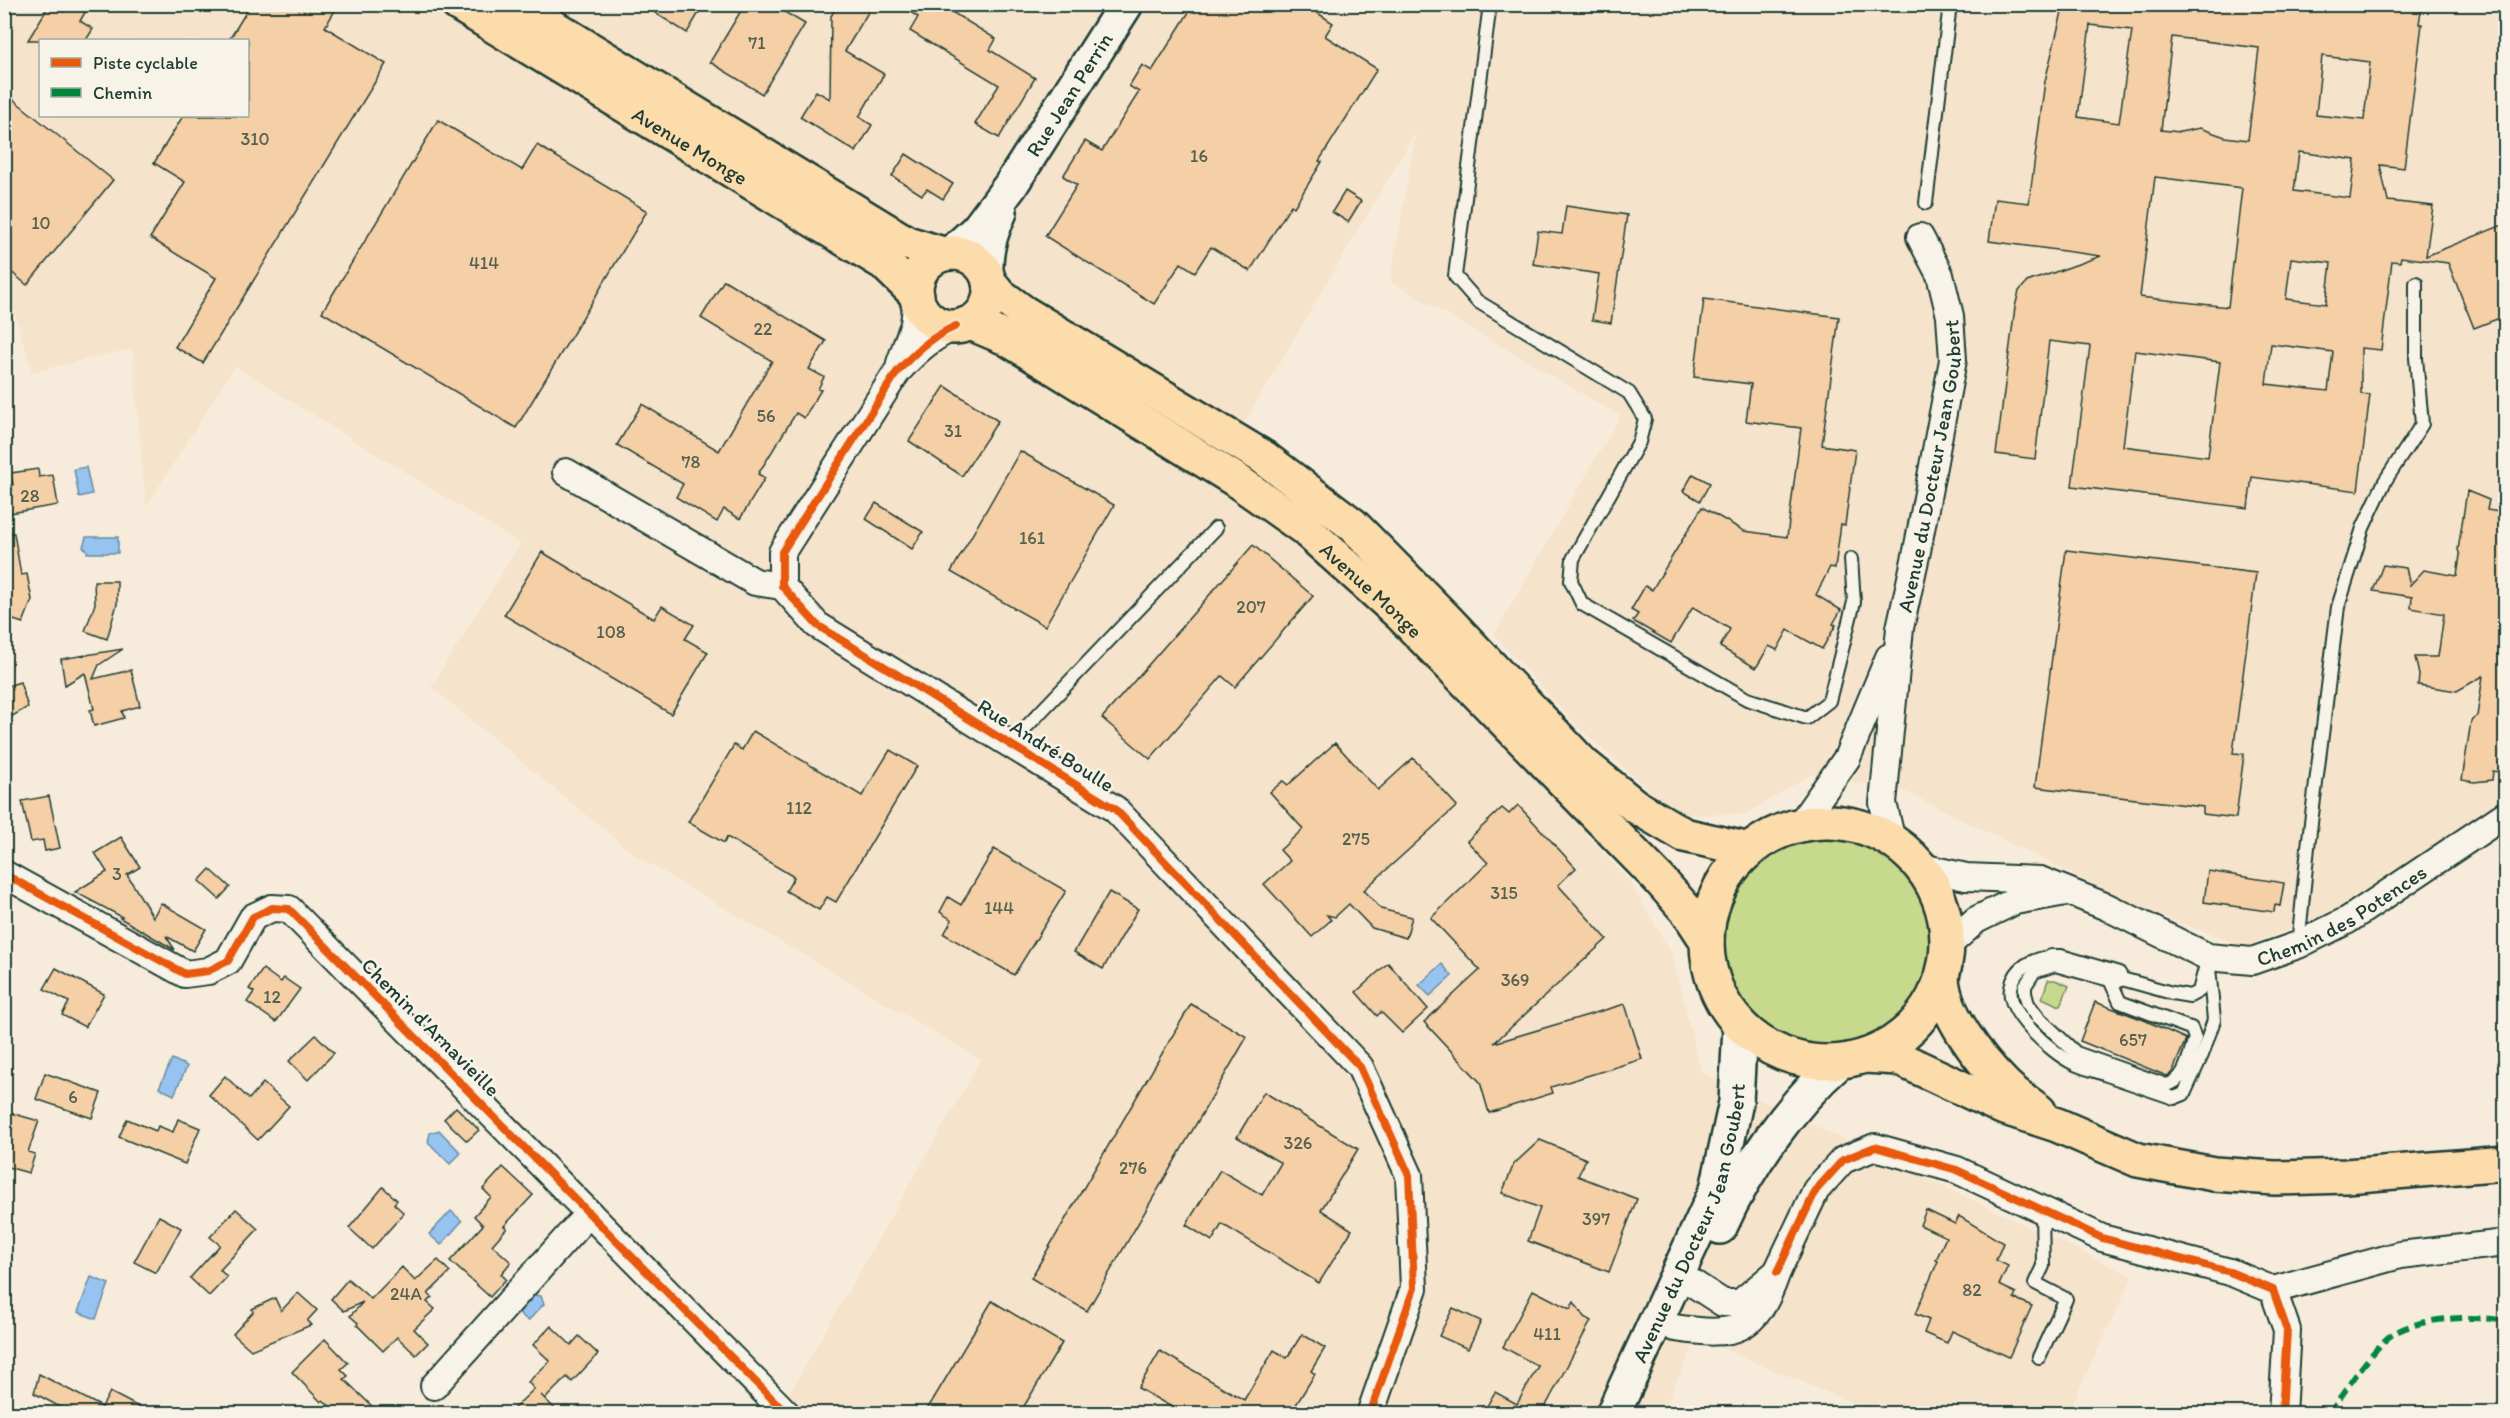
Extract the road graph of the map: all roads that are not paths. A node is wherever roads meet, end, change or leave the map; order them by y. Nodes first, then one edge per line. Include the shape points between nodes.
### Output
1 (458, 4) edge
2 (516, 4) edge
3 (1126, 4) edge
4 (1490, 4) edge
5 (1950, 4) edge
6 (1011, 185) junction
7 (1926, 203) dead end
8 (1920, 237) dead end
9 (948, 254) junction
10 (987, 278) junction
11 (2416, 283) dead end
12 (917, 297) junction
13 (961, 325) junction
14 (897, 372) junction
15 (566, 472) dead end
16 (1216, 528) dead end
17 (1851, 559) dead end
18 (782, 586) junction
19 (1900, 628) junction
20 (1010, 744) junction
21 (2505, 814) edge
22 (1800, 826) junction
23 (1892, 841) junction
24 (1750, 850) junction
25 (1921, 867) junction
26 (4, 874) edge
27 (2066, 892) junction
28 (1707, 941) junction
29 (2298, 945) junction
30 (2208, 957) junction
31 (1945, 962) junction
32 (2116, 979) junction
33 (1740, 1027) junction
34 (1852, 1059) junction
35 (2057, 1125) junction
36 (2505, 1162) edge
37 (2042, 1210) junction
38 (589, 1213) junction
39 (2505, 1243) edge
40 (1777, 1272) junction
41 (1686, 1279) junction
42 (2273, 1290) junction
43 (1676, 1328) junction
44 (2039, 1357) dead end
45 (434, 1386) dead end
46 (787, 1413) edge
47 (1370, 1413) edge
48 (1613, 1413) edge
49 (1634, 1413) edge
50 (2282, 1413) edge

1 - 12 main road, Avenue Monge via 884,263
2 - 9 main road, Avenue Monge via 907,243
3 - 6 main road, Rue Jean Perrin
4 - 17 lane via 1455,276 1477,301 1629,393 1645,419 1640,442 1573,558 1570,581 1582,604 1747,699 1807,718 1829,701 1854,602
5 - 7 lane
6 - 9 main road, Rue Jean Perrin via 978,230
6 - 10 main road, Rue Jean Perrin via 990,234
8 - 19 street, Avenue du Docteur Jean Goubert via 1940,275 1950,316 1953,360
9 - 10 main road via 972,258
9 - 12 main road via 933,259 920,274
10 - 13 main road via 990,295 986,307
10 - 24 main road, Avenue Monge via 1000,295 1023,312 1263,457 1353,525 1583,764 1635,806 1684,835
11 - 29 lane via 2416,358 2422,424 2385,481 2363,528 2338,607
12 - 13 main road via 931,320
12 - 14 street via 914,324
13 - 14 street via 940,333 917,349
13 - 28 main road, Avenue Monge via 973,324 1006,338 1236,480 1304,528 1400,614 1650,869 1688,912
14 - 18 street via 782,552
15 - 18 street via 754,582
16 - 20 lane
18 - 20 street, Rue André Boulle via 817,625
19 - 22 street, Avenue du Docteur Jean Goubert via 1847,759
19 - 23 street, Avenue du Docteur Jean Goubert via 1883,803
20 - 47 street, Rue André Boulle via 1115,809 1360,1066 1409,1175 1414,1288
21 - 29 street, Chemin des Potences via 2348,920
22 - 23 main road via 1831,822 1863,828
22 - 24 main road via 1765,839
23 - 25 main road
24 - 28 main road via 1718,891
25 - 27 street, Chemin des Potences via 1966,877 2040,880
25 - 31 main road via 1941,905 1946,925
26 - 38 street, Chemin d'Arnavieille via 185,974 228,961 253,917 272,908 289,909
27 - 30 street, Chemin des Potences via 2107,907
27 - 31 street via 2015,901 1976,920
28 - 33 main road via 1710,972 1722,1001
29 - 30 street, Chemin des Potences via 2252,961
30 - 32 lane via 2199,991 2190,996
30 - 32 lane via 2214,1020 2202,1055 2179,1097 2072,1062 2029,1029 2010,992 2017,972 2029,962 2052,956 2119,973
31 - 34 main road via 1930,1003 1913,1026 1891,1044
31 - 35 main road via 1943,990 1968,1041 2006,1085
32 - 32 lane via 2055,965 2034,972 2025,993 2038,1017 2076,1053 2166,1085 2174,1083 2181,1076 2194,1033 2191,1028 2120,1002
33 - 34 main road via 1769,1048 1803,1060
33 - 41 main road, Avenue du Docteur Jean Goubert via 1736,1102 1717,1189
34 - 35 main road via 1898,1058 2002,1107
34 - 41 main road, Avenue du Docteur Jean Goubert via 1794,1105
35 - 36 main road via 2138,1160 2214,1174 2334,1176
37 - 40 street via 1957,1170 1875,1147 1843,1160 1816,1190
37 - 42 street via 2102,1238 2230,1272
37 - 44 lane via 2043,1266 2035,1283 2066,1299
38 - 45 street
38 - 46 street, Chemin d'Arnavieille
39 - 42 street via 2400,1255
40 - 41 street via 1740,1304 1723,1304
40 - 43 street via 1770,1294 1753,1318 1731,1332
41 - 43 main road, Avenue du Docteur Jean Goubert
41 - 48 main road, Avenue du Docteur Jean Goubert
42 - 50 street via 2287,1329
43 - 49 main road, Avenue du Docteur Jean Goubert

